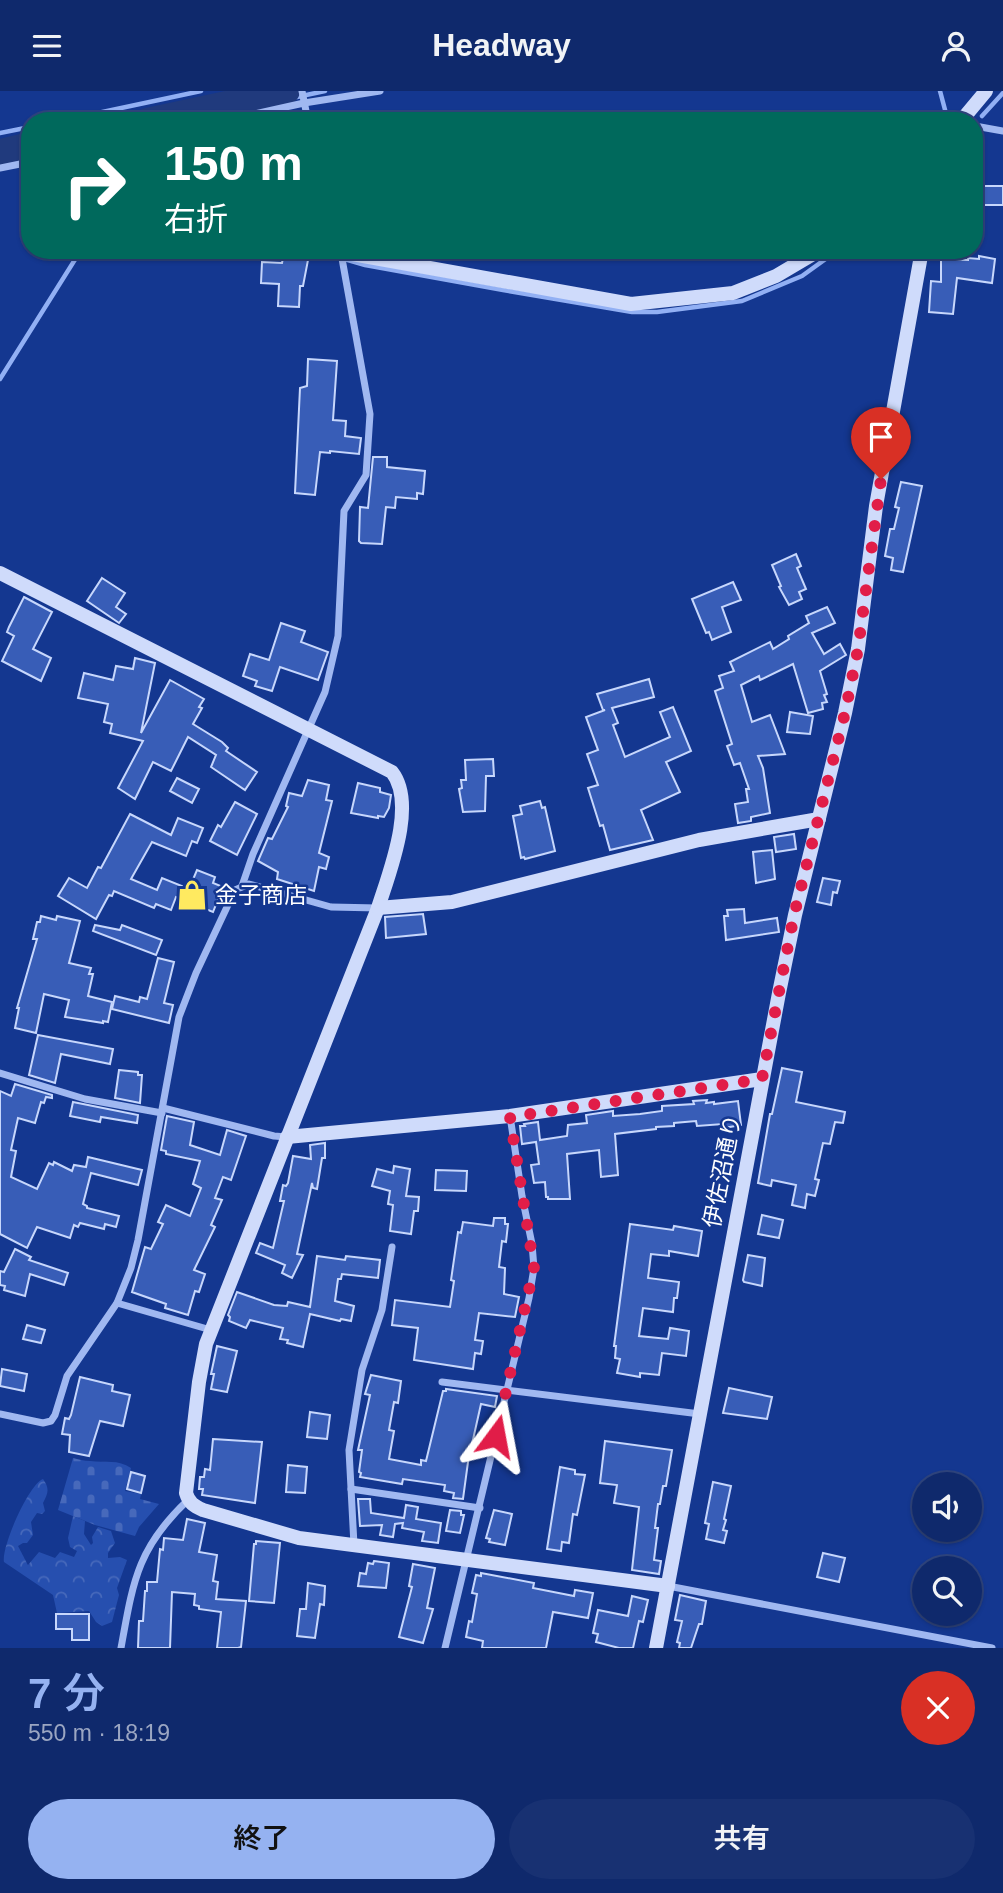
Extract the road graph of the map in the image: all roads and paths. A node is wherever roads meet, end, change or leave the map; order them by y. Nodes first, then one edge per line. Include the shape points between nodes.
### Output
1 (302, 91) edge
2 (380, 91) edge
3 (986, 91) edge
4 (304, 103) junction
5 (263, 112) edge
6 (306, 112) edge
7 (968, 112) edge
8 (983, 127) edge
9 (1003, 131) edge
10 (21, 164) edge
11 (0, 168) edge
12 (341, 259) edge
13 (384, 259) edge
14 (804, 259) edge
15 (920, 259) edge
16 (0, 573) edge
17 (308, 730) junction
18 (818, 819) junction
19 (242, 886) junction
20 (378, 908) junction
21 (0, 1073) edge
22 (762, 1079) junction
23 (162, 1110) junction
24 (510, 1117) junction
25 (287, 1137) junction
26 (392, 1247) dead end
27 (117, 1303) junction
28 (211, 1330) junction
29 (442, 1382) dead end
30 (507, 1389) junction
31 (0, 1414) edge
32 (700, 1414) junction
33 (351, 1489) junction
34 (188, 1500) junction
35 (480, 1508) junction
36 (354, 1545) junction
37 (467, 1560) junction
38 (668, 1586) junction
39 (121, 1648) edge
40 (445, 1648) edge
41 (656, 1648) edge
42 (992, 1648) edge

1 - 4 street
2 - 4 street
3 - 7 street
4 - 5 street
4 - 6 street
8 - 9 street
10 - 11 street
12 - 17 street via 370,414 366,475 344,511 336,646 325,692
13 - 14 street via 631,304 733,293
15 - 18 street, 伊佐沼通り via 876,506 858,649
16 - 17 street
17 - 19 street
17 - 20 street via 393,772 398,779 403,800 397,842
18 - 20 street via 709,838 452,902
18 - 22 street, 伊佐沼通り
19 - 20 street via 249,884 331,907
19 - 23 street via 231,898 179,1017
20 - 25 street
21 - 23 street via 85,1099
22 - 24 street
22 - 32 street, 伊佐沼通り
23 - 25 street
23 - 27 street via 138,1240
24 - 25 street
24 - 30 street via 534,1268
25 - 28 street
26 - 33 street via 382,1310 362,1370 349,1450
27 - 28 street
27 - 31 street via 67,1376 51,1421
28 - 34 street via 199,1382
29 - 30 street
30 - 32 street
30 - 35 street
32 - 38 street, 伊佐沼通り
33 - 35 street
33 - 36 street
34 - 36 street via 203,1510 299,1538
34 - 39 street via 160,1530 141,1560
35 - 37 street
36 - 37 street
37 - 38 street
37 - 40 street
38 - 41 street, 伊佐沼通り
38 - 42 street

